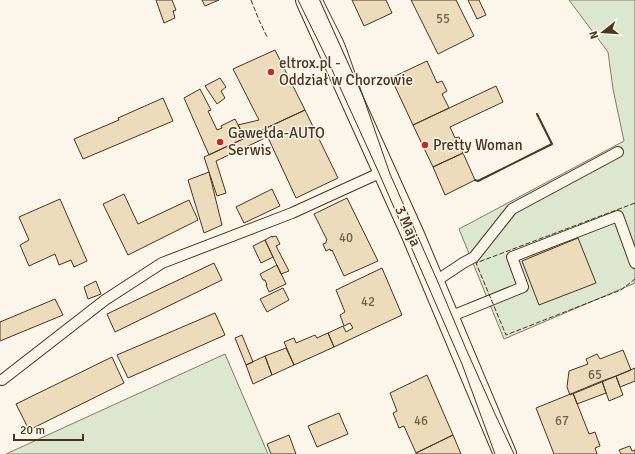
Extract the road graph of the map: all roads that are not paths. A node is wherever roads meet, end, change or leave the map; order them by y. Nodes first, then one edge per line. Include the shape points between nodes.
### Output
1 (307, 0) edge
2 (618, 152) dead end
3 (384, 171) junction
4 (635, 263) edge
5 (433, 283) junction
6 (447, 318) junction
7 (2, 380) dead end
8 (505, 454) edge

1 - 3 main road, 3 Maja
2 - 5 lane via 512,209 474,257
3 - 5 main road, 3 Maja
3 - 7 lane via 292,213 162,263 105,300
4 - 6 lane via 618,216 512,257 524,287
5 - 6 main road, 3 Maja
6 - 8 main road, 3 Maja

